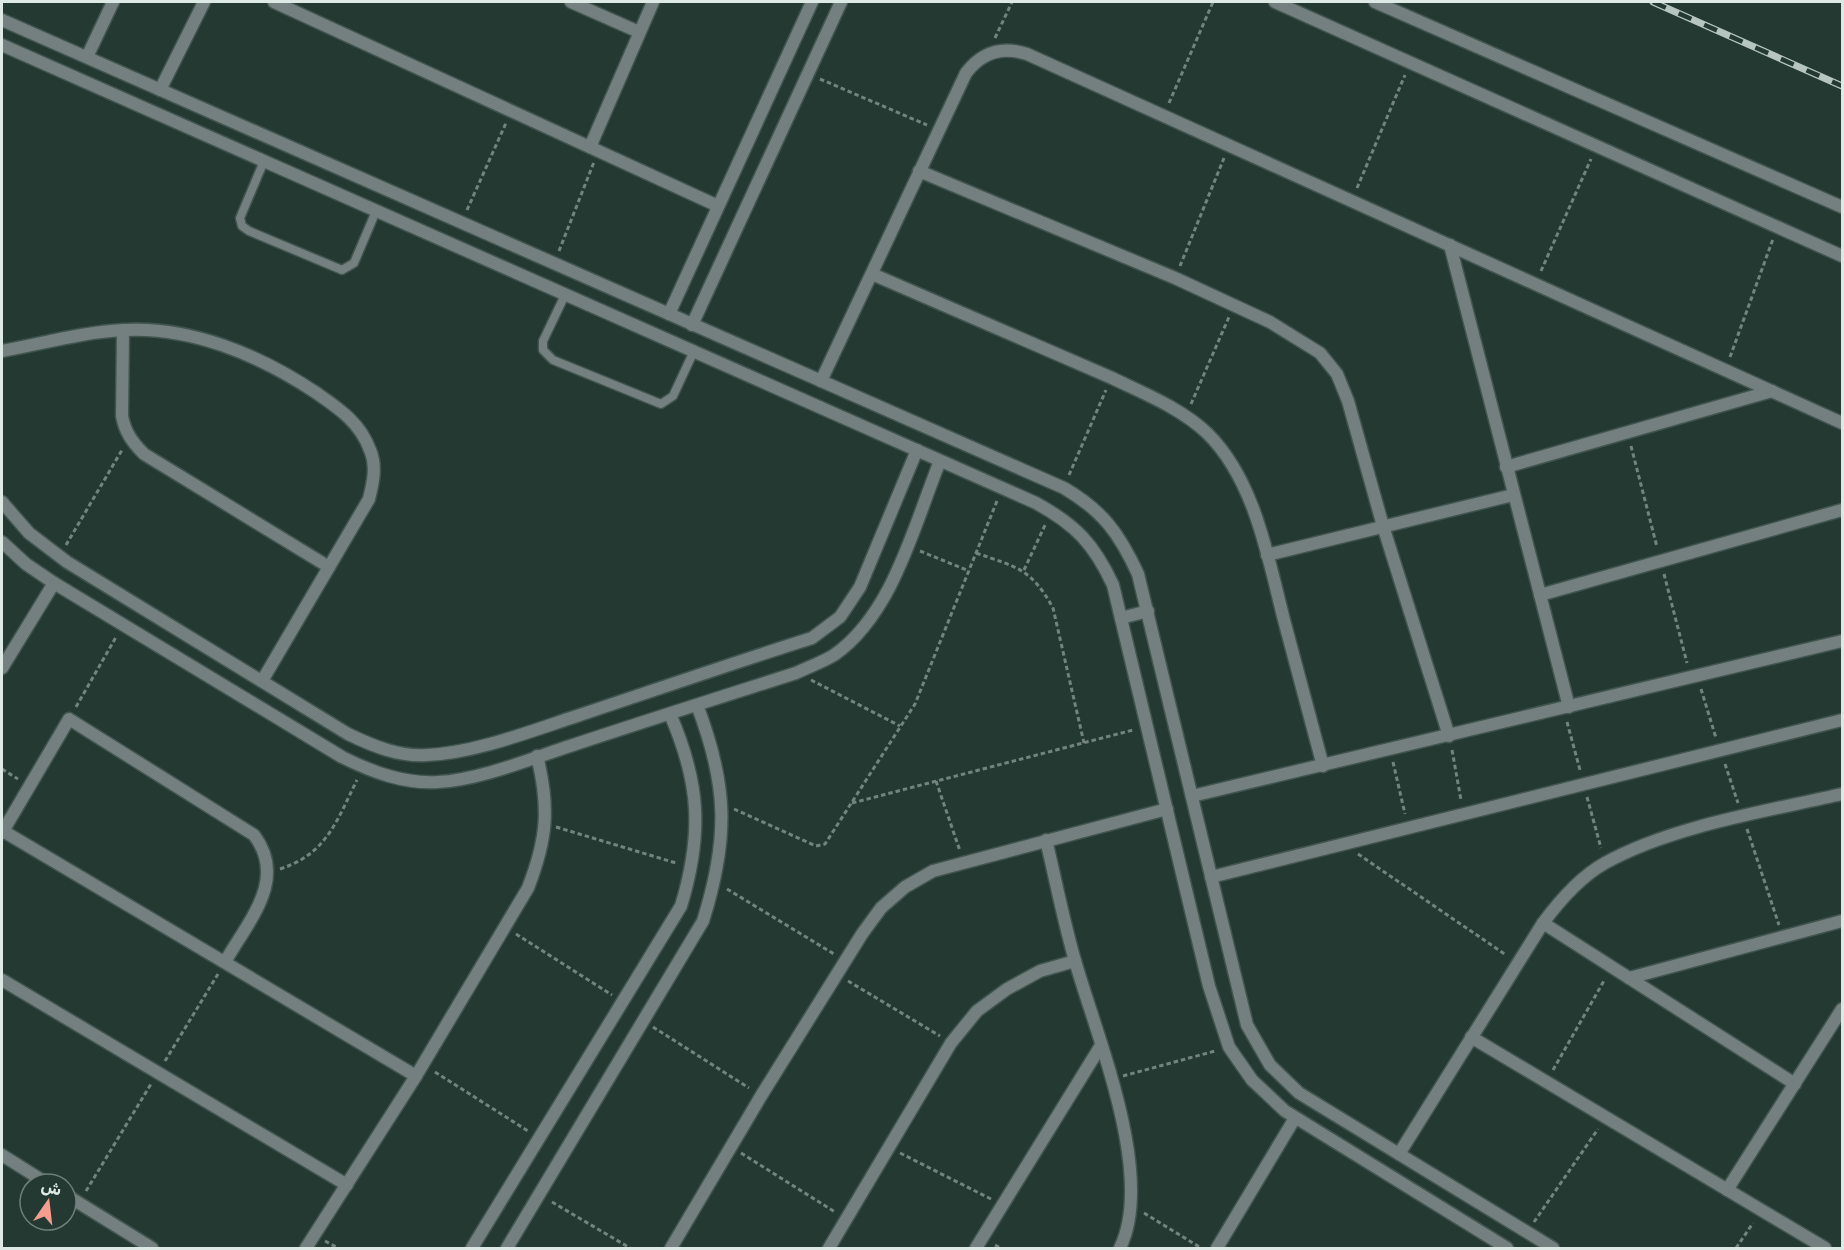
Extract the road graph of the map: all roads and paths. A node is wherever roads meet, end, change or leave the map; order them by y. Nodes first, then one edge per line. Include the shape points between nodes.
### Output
1 (113, 2) edge
2 (204, 2) edge
3 (274, 2) edge
4 (571, 2) edge
5 (652, 2) edge
6 (812, 2) edge
7 (841, 2) edge
8 (1012, 2) edge
9 (1213, 2) edge
10 (1275, 2) edge
11 (1375, 2) edge
12 (2, 20) edge
13 (639, 32) junction
14 (2, 45) edge
15 (988, 53) junction
16 (87, 57) junction
17 (1411, 62) junction
18 (808, 73) junction
19 (160, 90) junction
20 (511, 110) junction
21 (1163, 115) junction
22 (939, 130) junction
23 (1229, 145) junction
24 (1597, 145) junction
25 (594, 149) junction
26 (264, 161) junction
27 (920, 171) junction
28 (1352, 201) junction
29 (718, 206) junction
30 (1842, 207) edge
31 (376, 211) junction
32 (462, 223) junction
33 (1778, 227) junction
34 (1450, 245) junction
35 (1842, 256) edge
36 (554, 264) junction
37 (872, 274) junction
38 (1175, 278) junction
39 (1535, 284) junction
40 (565, 294) junction
41 (1235, 305) junction
42 (669, 314) junction
43 (692, 325) junction
44 (123, 330) junction
45 (2, 351) edge
46 (694, 351) junction
47 (1725, 369) junction
48 (1112, 378) junction
49 (821, 381) junction
50 (1772, 391) junction
51 (1185, 417) junction
52 (1842, 423) edge
53 (129, 438) junction
54 (917, 450) junction
55 (940, 461) junction
56 (1506, 467) junction
57 (1002, 488) junction
58 (1064, 488) junction
59 (1513, 495) junction
60 (2, 502) edge
61 (1842, 510) edge
62 (1051, 511) junction
63 (1383, 526) junction
64 (2, 542) edge
65 (906, 545) junction
66 (976, 552) junction
67 (1267, 555) junction
68 (59, 556) junction
69 (329, 567) junction
70 (1024, 570) junction
71 (969, 571) junction
72 (54, 583) junction
73 (1540, 596) junction
74 (1148, 611) junction
75 (1121, 618) junction
76 (123, 625) junction
77 (1842, 641) edge
78 (2, 668) edge
79 (796, 673) junction
80 (262, 681) junction
81 (697, 705) junction
82 (1569, 707) junction
83 (670, 714) junction
84 (69, 719) junction
85 (1842, 720) edge
86 (900, 726) junction
87 (1147, 726) junction
88 (1449, 736) junction
89 (1084, 742) junction
90 (1391, 750) junction
91 (537, 756) junction
92 (1323, 766) junction
93 (363, 768) junction
94 (2, 769) edge
95 (936, 781) junction
96 (30, 786) junction
97 (1842, 794) edge
98 (1192, 796) junction
99 (722, 803) junction
100 (852, 803) junction
101 (1167, 809) junction
102 (1464, 813) junction
103 (546, 824) junction
104 (1408, 827) junction
105 (2, 832) edge
106 (1046, 840) junction
107 (1342, 843) junction
108 (963, 861) junction
109 (692, 868) junction
110 (269, 872) junction
111 (1210, 877) junction
112 (715, 882) junction
113 (1842, 921) edge
114 (1543, 923) junction
115 (505, 927) junction
116 (844, 960) junction
117 (1075, 961) junction
118 (225, 962) junction
119 (1518, 963) junction
120 (1612, 967) junction
121 (836, 973) junction
122 (1629, 978) junction
123 (2, 980) edge
124 (623, 1003) junction
125 (1842, 1009) edge
126 (643, 1021) junction
127 (1472, 1036) junction
128 (951, 1043) junction
129 (1100, 1047) junction
130 (1230, 1047) junction
131 (423, 1065) junction
132 (416, 1076) junction
133 (1110, 1080) junction
134 (1546, 1081) junction
135 (1795, 1084) junction
136 (761, 1096) junction
137 (1606, 1117) junction
138 (1295, 1118) junction
139 (540, 1138) junction
140 (730, 1146) junction
141 (889, 1148) junction
142 (1399, 1154) junction
143 (2, 1155) edge
144 (29, 1172) edge
145 (347, 1185) junction
146 (1727, 1190) junction
147 (540, 1194) junction
148 (78, 1202) edge
149 (1131, 1204) junction
150 (1003, 1205) junction
151 (1761, 1210) junction
152 (846, 1219) junction
153 (1527, 1233) junction
154 (152, 1248) edge
155 (306, 1248) edge
156 (472, 1248) edge
157 (507, 1248) edge
158 (630, 1248) edge
159 (671, 1248) edge
160 (829, 1248) edge
161 (976, 1248) edge
162 (1120, 1248) edge
163 (1201, 1248) edge
164 (1217, 1248) edge
165 (1508, 1248) edge
166 (1553, 1248) edge
167 (1736, 1248) edge
168 (1825, 1248) edge

1 - 16 street
2 - 19 street
3 - 20 street
4 - 13 street
5 - 13 street
6 - 29 street
7 - 18 street
8 - 15 path
9 - 21 path
10 - 17 street
11 - 30 street
12 - 16 street
13 - 25 street
14 - 26 street
15 - 21 street via 1008,50 1027,54
15 - 22 street via 966,73
16 - 19 street
17 - 24 street
17 - 28 path
18 - 22 path
18 - 43 street
19 - 32 street
20 - 25 street
20 - 32 path
21 - 23 street
22 - 27 street
23 - 28 street
23 - 38 path
24 - 33 street
24 - 39 path
25 - 29 street
25 - 36 path
26 - 31 street
26 - 31 lane via 240,218 249,231 342,270 354,263
27 - 37 street
27 - 38 street
28 - 34 street
29 - 42 street
31 - 40 street
32 - 36 street
33 - 35 street
33 - 47 path
34 - 39 street
34 - 56 street
36 - 42 street
37 - 48 street
37 - 49 street
38 - 41 street
39 - 47 street
40 - 46 street
40 - 46 lane via 543,340 543,350 553,360 661,404 673,396
41 - 51 path
41 - 63 street via 1297,337 1320,353 1337,374
42 - 43 street
43 - 49 street
44 - 45 street
44 - 53 street via 122,416
44 - 69 street via 190,337 255,357 345,412 361,430 371,452 374,476 369,499
46 - 54 street
47 - 50 street
48 - 51 street
48 - 58 path
49 - 58 street
50 - 52 street
50 - 56 street
51 - 67 street via 1206,432 1228,460 1245,490
53 - 68 path
53 - 69 street via 144,454
54 - 55 street
54 - 80 street via 860,587 840,617 812,638 545,726 451,753 424,756 372,746
55 - 57 street
55 - 65 street
56 - 59 street
57 - 62 street
57 - 66 path
58 - 74 street via 1103,515 1122,541 1138,574
59 - 63 street
59 - 73 street
60 - 68 street via 29,533
61 - 73 street
62 - 70 path
62 - 75 street via 1083,536 1101,559 1113,585
63 - 67 street
63 - 88 street
64 - 72 street
65 - 71 path
65 - 79 street via 884,600 862,631 833,656
66 - 70 path
66 - 71 path
67 - 92 street
68 - 80 street
69 - 80 street
70 - 89 path via 1053,608
71 - 86 path via 915,704
72 - 76 street
72 - 78 street
73 - 82 street
74 - 75 street
74 - 98 street
75 - 87 street
76 - 84 path
76 - 93 street
77 - 82 street
79 - 81 street
79 - 86 path
81 - 83 street
81 - 99 street via 713,746
82 - 88 street
83 - 91 street
83 - 109 street via 686,750 695,789 697,828
84 - 96 street
84 - 110 street via 254,835 262,846
85 - 102 street
86 - 100 path
87 - 89 path
87 - 101 street
88 - 90 street
88 - 102 path
89 - 95 path
90 - 92 street
90 - 104 path
91 - 93 street via 439,782 405,781
91 - 103 street via 545,789
92 - 98 street
93 - 110 path via 329,837 292,865
94 - 96 path
95 - 100 path
95 - 108 path
96 - 105 street
97 - 114 street via 1665,838 1605,863 1582,880
98 - 111 street
99 - 100 path via 819,847
99 - 112 street via 723,835
101 - 106 street
101 - 130 street via 1209,986
102 - 104 street
103 - 109 path
103 - 115 street via 528,888
104 - 107 street
105 - 118 street
106 - 108 street
106 - 117 street
107 - 111 street
107 - 119 path
108 - 116 street via 933,871 905,887 881,908
109 - 124 street via 681,906
110 - 118 street via 268,886
111 - 142 street via 1247,1025 1270,1065 1299,1093
112 - 116 path
112 - 126 street via 703,921
113 - 122 street
114 - 119 street
114 - 120 street
115 - 124 path
115 - 131 street
116 - 121 street
117 - 128 street via 1006,988 977,1011
117 - 129 street
118 - 132 street
119 - 127 street
120 - 122 street
120 - 134 path
121 - 128 path
121 - 136 street
122 - 135 street
123 - 145 street
124 - 139 street
125 - 135 street
126 - 136 path
126 - 147 street
127 - 134 street
127 - 142 street
128 - 141 street
129 - 133 street
129 - 150 street
130 - 133 path
130 - 138 street via 1251,1080
131 - 132 street
131 - 139 path
132 - 145 street
133 - 149 street via 1129,1149
134 - 137 street
135 - 146 street
136 - 140 street
137 - 146 street
137 - 153 path
138 - 164 street
138 - 165 street
139 - 156 street
140 - 152 path
140 - 159 street
141 - 150 path
141 - 152 street
142 - 153 street
143 - 144 street
145 - 155 street
146 - 151 street
147 - 157 street
147 - 158 path
148 - 154 street
149 - 162 street via 1127,1234
149 - 163 path
150 - 161 street
151 - 167 path
151 - 168 street
152 - 160 street
153 - 166 street

